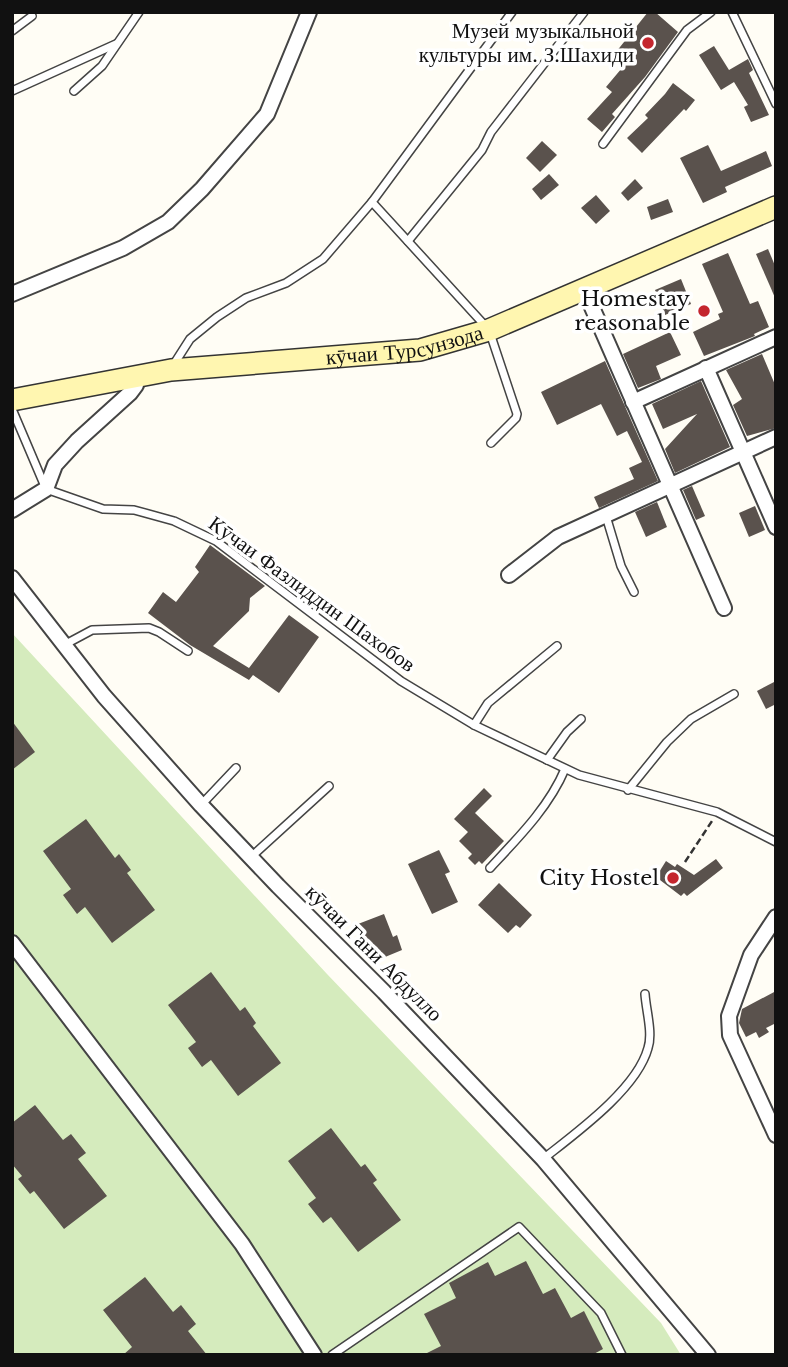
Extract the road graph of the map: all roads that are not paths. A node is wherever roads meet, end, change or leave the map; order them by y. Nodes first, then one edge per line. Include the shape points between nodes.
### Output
1 (139, 12) edge
2 (309, 12) edge
3 (512, 12) edge
4 (584, 12) edge
5 (711, 12) edge
6 (732, 12) edge
7 (32, 16) dead end
8 (12, 31) edge
9 (116, 44) junction
10 (12, 91) edge
11 (74, 91) dead end
12 (776, 104) edge
13 (603, 144) dead end
14 (372, 201) junction
15 (776, 207) edge
16 (408, 241) junction
17 (584, 289) junction
18 (12, 294) edge
19 (489, 330) junction
20 (776, 337) edge
21 (706, 368) junction
22 (171, 370) junction
23 (136, 377) junction
24 (12, 400) edge
25 (633, 402) junction
26 (12, 409) edge
27 (776, 437) edge
28 (491, 443) dead end
29 (743, 452) junction
30 (669, 486) junction
31 (46, 489) junction
32 (12, 510) edge
33 (606, 515) junction
34 (776, 527) edge
35 (509, 575) dead end
36 (12, 578) edge
37 (634, 592) dead end
38 (724, 608) dead end
39 (63, 645) junction
40 (556, 646) dead end
41 (188, 651) dead end
42 (734, 694) dead end
43 (581, 719) dead end
44 (474, 725) junction
45 (547, 760) junction
46 (236, 768) dead end
47 (565, 769) junction
48 (328, 786) dead end
49 (628, 790) junction
50 (201, 805) junction
51 (776, 842) edge
52 (250, 858) junction
53 (490, 868) dead end
54 (776, 917) edge
55 (12, 943) edge
56 (645, 994) dead end
57 (776, 1135) edge
58 (543, 1158) junction
59 (314, 1355) edge
60 (332, 1355) edge
61 (622, 1355) edge
62 (708, 1355) edge

1 - 9 lane
2 - 18 street via 267,114 168,222 123,248
3 - 14 lane
4 - 16 lane
5 - 13 lane via 687,30
6 - 12 lane
7 - 8 lane
9 - 10 lane
9 - 11 lane via 102,66
14 - 16 lane
14 - 22 lane via 323,259 217,317 190,339
15 - 17 main road, кӯчаи Турсунзода
16 - 19 lane
17 - 19 main road, кӯчаи Турсунзода
17 - 25 street
19 - 22 main road, кӯчаи Турсунзода via 420,350
19 - 28 lane via 517,414
20 - 21 street
21 - 25 street
21 - 29 street
22 - 23 main road, кӯчаи Турсунзода
23 - 24 main road, кӯчаи Турсунзода
23 - 31 street via 130,393 55,465
25 - 30 street
26 - 31 lane
27 - 29 street
29 - 30 street
29 - 34 street
30 - 33 street
30 - 38 street
31 - 32 street
31 - 44 lane, Кӯчаи Фазлиддин Шахобов via 103,509 134,510 174,521 216,541 401,681
33 - 35 street via 558,537
33 - 37 lane
36 - 39 street, кӯчаи Гани Абдулло
39 - 41 lane via 92,630 149,628
39 - 50 street, кӯчаи Гани Абдулло
40 - 44 lane via 488,703
42 - 49 lane via 691,719
43 - 45 lane
44 - 45 lane, Кӯчаи Фазлиддин Шахобов
45 - 47 lane, Кӯчаи Фазлиддин Шахобов
46 - 50 lane
47 - 49 lane, Кӯчаи Фазлиддин Шахобов
47 - 53 lane via 541,810
48 - 52 lane
49 - 51 lane, Кӯчаи Фазлиддин Шахобов via 717,812
50 - 52 street, кӯчаи Гани Абдулло
52 - 58 street, кӯчаи Гани Абдулло
54 - 57 street via 751,955 729,1016 730,1035
55 - 59 street via 242,1244
56 - 58 lane via 649,1047 639,1066 613,1101
58 - 62 street, кӯчаи Гани Абдулло
60 - 61 lane via 519,1227 601,1312

